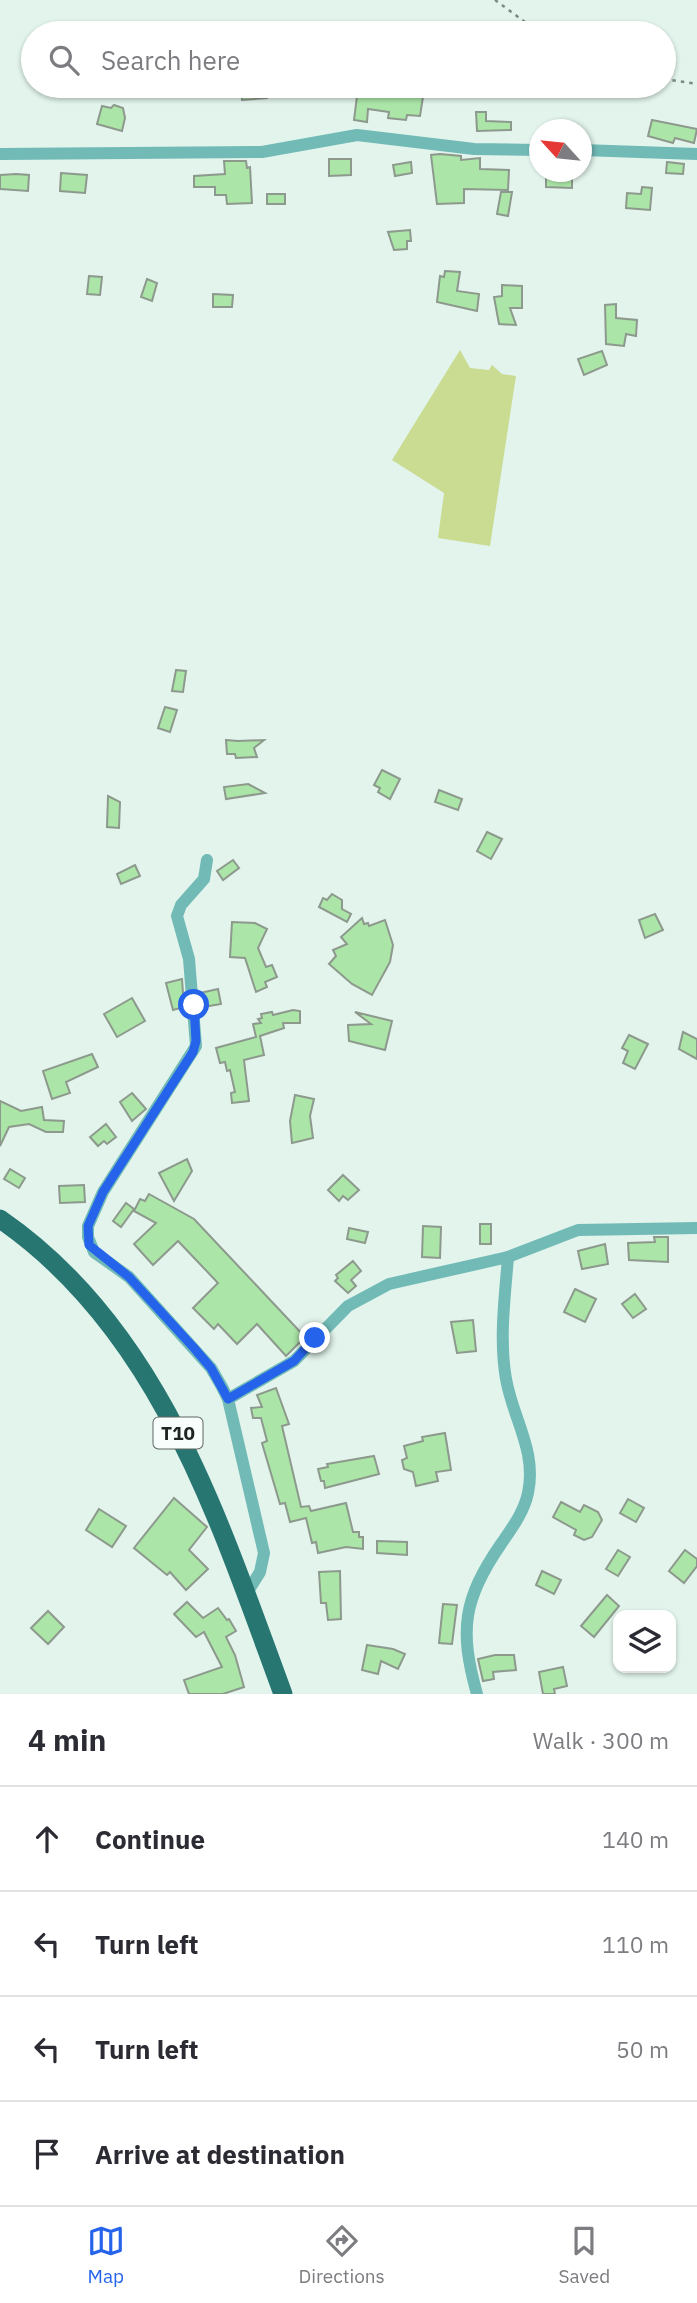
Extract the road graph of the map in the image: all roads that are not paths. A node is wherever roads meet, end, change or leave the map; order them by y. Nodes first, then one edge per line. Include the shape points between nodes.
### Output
1 (529, 150) edge
2 (592, 150) edge
3 (0, 153) edge
4 (697, 154) edge
5 (207, 860) dead end
6 (0, 1219) edge
7 (697, 1228) edge
8 (508, 1256) junction
9 (228, 1399) junction
10 (247, 1593) junction
11 (283, 1694) edge
12 (477, 1694) edge

1 - 3 street via 474,149 357,135 262,152
2 - 4 street
5 - 9 street via 200,887 181,905 177,916 189,959 196,1046 103,1192 88,1237 94,1252 129,1277 194,1348
6 - 10 highway, T10 via 94,1304 145,1372 183,1444
7 - 8 street via 578,1230
8 - 9 street via 373,1290 342,1311 294,1361
8 - 12 street via 504,1367 527,1444 531,1475 522,1512 481,1576 467,1614 465,1640
9 - 10 street via 264,1553 260,1572
10 - 11 highway, T10

